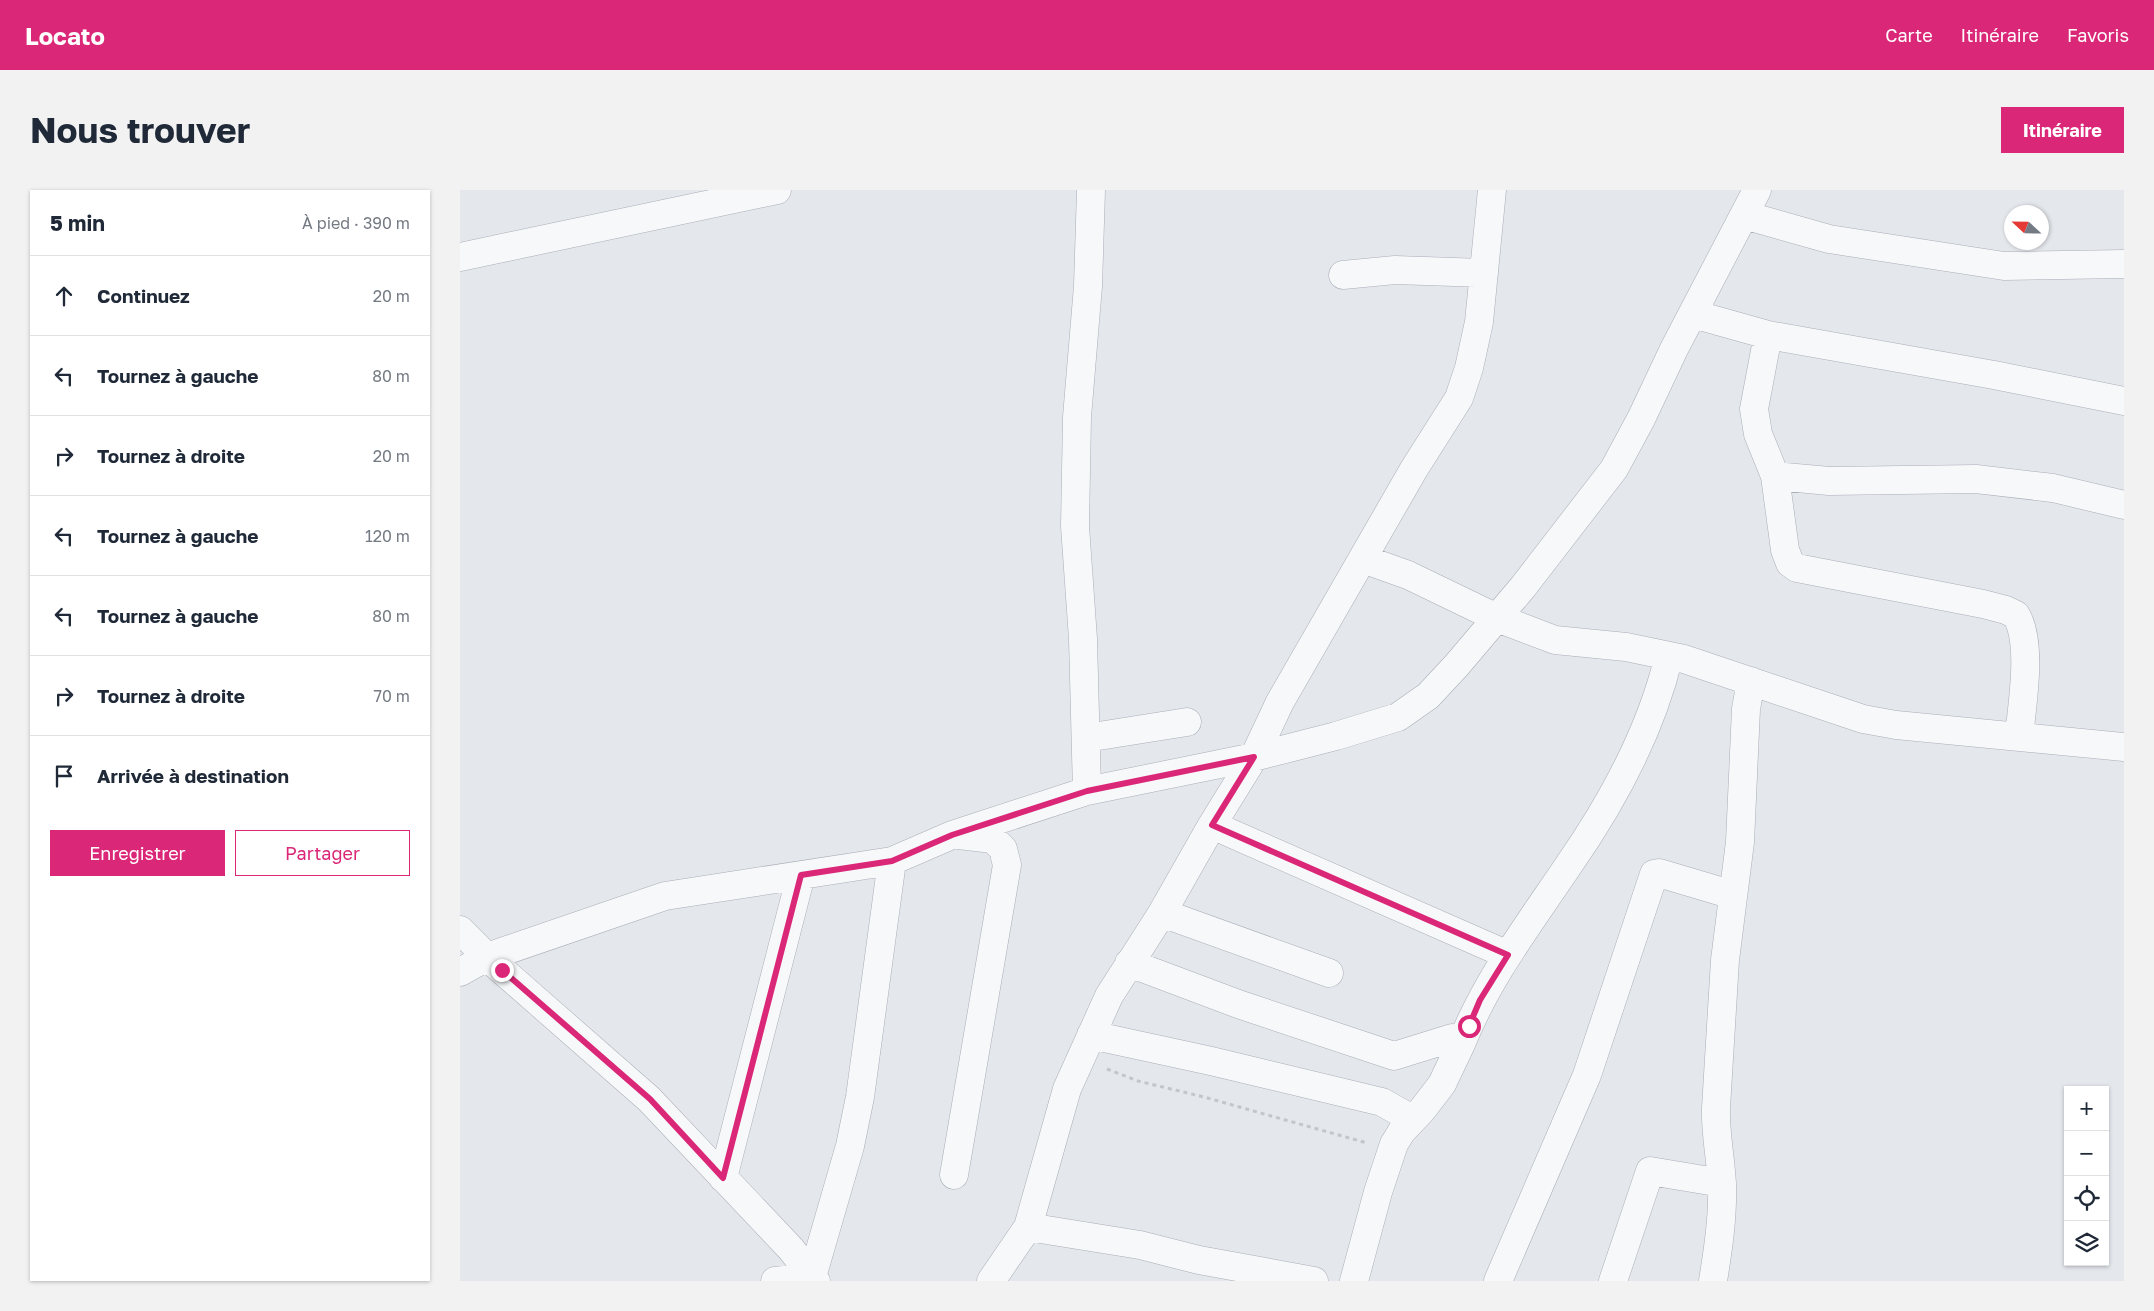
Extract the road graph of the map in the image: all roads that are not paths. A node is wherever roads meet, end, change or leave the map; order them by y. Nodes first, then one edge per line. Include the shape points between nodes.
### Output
1 (778, 190) edge
2 (1091, 190) edge
3 (1492, 190) edge
4 (1756, 190) edge
5 (1744, 214) junction
6 (460, 257) edge
7 (2124, 264) edge
8 (1484, 273) junction
9 (1343, 275) dead end
10 (1693, 314) junction
11 (1768, 335) junction
12 (2124, 402) edge
13 (1775, 476) junction
14 (2124, 505) edge
15 (1363, 559) junction
16 (1497, 618) junction
17 (1669, 656) junction
18 (1751, 681) junction
19 (1187, 722) dead end
20 (2019, 737) junction
21 (1086, 738) junction
22 (2124, 747) edge
23 (1254, 757) junction
24 (1087, 791) junction
25 (1212, 825) junction
26 (952, 835) junction
27 (892, 861) junction
28 (801, 875) junction
29 (1732, 895) junction
30 (1162, 913) junction
31 (460, 930) edge
32 (1508, 955) junction
33 (487, 957) junction
34 (1129, 963) junction
35 (460, 972) edge
36 (1329, 973) dead end
37 (1461, 1044) junction
38 (1085, 1047) junction
39 (1412, 1119) junction
40 (954, 1175) dead end
41 (723, 1178) junction
42 (1722, 1183) junction
43 (1028, 1227) junction
44 (814, 1279) edge
45 (775, 1281) edge
46 (991, 1281) edge
47 (1314, 1281) edge
48 (1354, 1281) edge
49 (1498, 1281) edge
50 (1613, 1281) edge
51 (1713, 1281) edge

1 - 6 street
2 - 21 street via 1088,286 1077,417 1075,526
3 - 8 street
4 - 5 street
5 - 7 street via 1829,239 2004,266
5 - 10 street
8 - 9 street via 1395,270
8 - 15 street via 1476,342 1460,398 1414,469
10 - 11 street
10 - 16 street via 1614,469
11 - 12 street via 1994,374
11 - 13 street via 1754,408 1758,434
13 - 14 street via 1829,480 1976,479 2053,488
13 - 20 street via 1785,550 1792,566 1983,604 2016,615 2023,632 2025,676
15 - 16 street via 1408,575
15 - 23 street via 1280,702
16 - 17 street via 1555,640 1626,647
16 - 23 street via 1428,696 1398,717
17 - 18 street
17 - 32 street via 1650,718 1609,800
18 - 20 street via 1871,720
18 - 29 street via 1746,709 1740,842
19 - 21 street
20 - 22 street
21 - 24 street
23 - 24 street
23 - 25 street
24 - 26 street
25 - 30 street
25 - 32 street
26 - 27 street
26 - 40 street via 993,839 1003,850 1007,865
27 - 28 street
27 - 44 street via 860,1097
28 - 33 street via 665,896
28 - 41 street
29 - 42 street via 1715,1126
29 - 49 street via 1654,874 1587,1075
30 - 34 street
30 - 36 street
31 - 33 street
32 - 37 street via 1480,1000
33 - 35 street
33 - 41 street via 650,1099
34 - 37 street via 1388,1054 1399,1055 1452,1038
34 - 38 street via 1112,990
37 - 39 street via 1442,1084
38 - 39 street via 1202,1059 1382,1102
38 - 43 street via 1067,1088
39 - 48 street via 1398,1136 1392,1150
41 - 44 street via 791,1249
42 - 50 street via 1650,1171
42 - 51 street
43 - 46 street
43 - 47 street via 1140,1244 1199,1260
44 - 45 street

